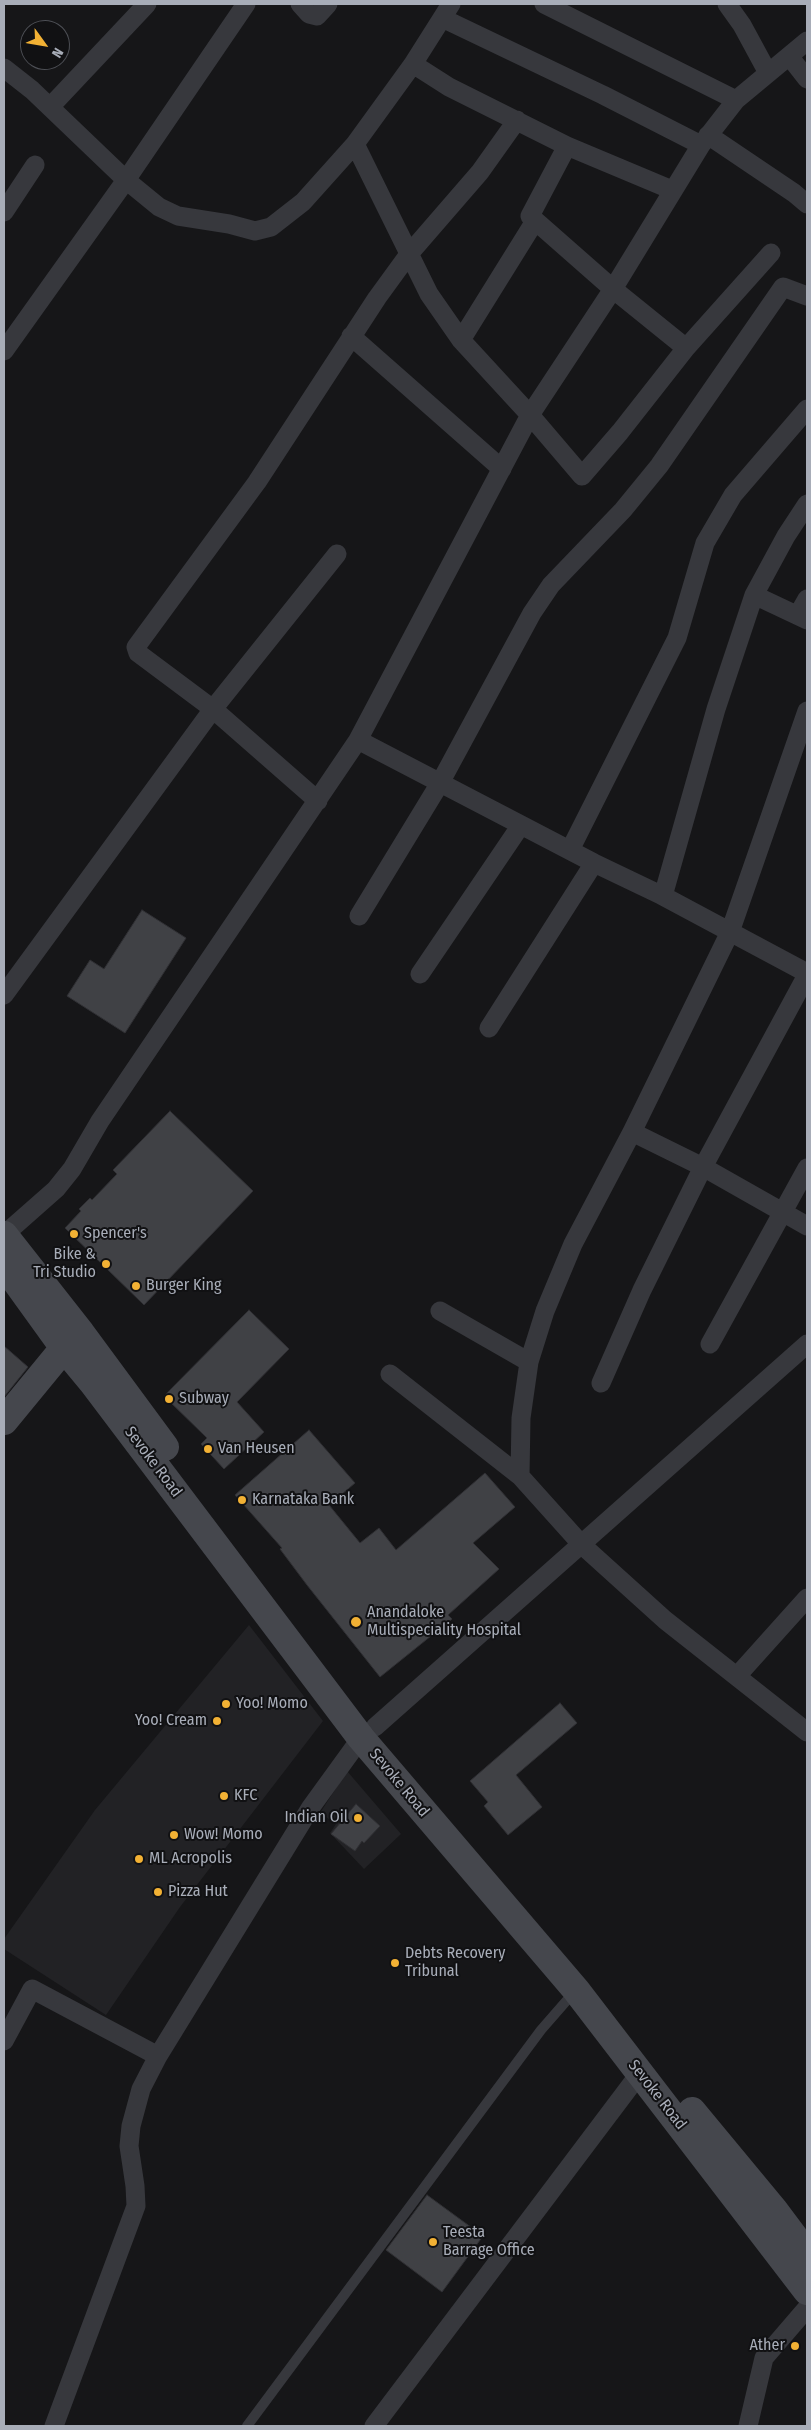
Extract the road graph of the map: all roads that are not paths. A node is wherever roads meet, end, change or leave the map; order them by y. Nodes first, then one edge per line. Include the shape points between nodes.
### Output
1 (147, 4) edge
2 (246, 4) edge
3 (300, 4) edge
4 (328, 4) edge
5 (544, 4) edge
6 (728, 4) edge
7 (446, 11) edge
8 (807, 42) edge
9 (789, 56) junction
10 (413, 64) junction
11 (4, 68) edge
12 (768, 73) junction
13 (807, 78) edge
14 (736, 100) junction
15 (50, 107) junction
16 (517, 120) junction
17 (705, 140) junction
18 (355, 144) junction
19 (567, 146) junction
20 (35, 165) dead end
21 (126, 180) junction
22 (672, 190) junction
23 (807, 204) edge
24 (4, 212) edge
25 (535, 221) junction
26 (771, 253) dead end
27 (409, 254) junction
28 (613, 289) junction
29 (807, 296) edge
30 (350, 336) junction
31 (461, 340) junction
32 (686, 348) junction
33 (4, 351) edge
34 (807, 409) edge
35 (530, 415) junction
36 (502, 469) junction
37 (807, 504) edge
38 (337, 554) dead end
39 (754, 595) junction
40 (804, 611) edge
41 (213, 709) junction
42 (807, 711) edge
43 (358, 740) junction
44 (440, 783) junction
45 (318, 801) junction
46 (521, 825) junction
47 (570, 850) junction
48 (594, 863) junction
49 (663, 896) junction
50 (359, 916) dead end
51 (730, 932) junction
52 (420, 974) dead end
53 (807, 974) edge
54 (4, 995) edge
55 (490, 1028) dead end
56 (632, 1132) junction
57 (703, 1167) junction
58 (807, 1168) edge
59 (783, 1212) junction
60 (807, 1226) edge
61 (4, 1235) edge
62 (4, 1265) edge
63 (440, 1311) dead end
64 (72, 1340) junction
65 (710, 1344) dead end
66 (807, 1344) edge
67 (529, 1362) junction
68 (390, 1374) dead end
69 (601, 1383) dead end
70 (4, 1421) edge
71 (520, 1476) junction
72 (582, 1545) junction
73 (807, 1598) edge
74 (737, 1676) junction
75 (368, 1732) junction
76 (807, 1732) edge
77 (576, 1990) junction
78 (4, 2041) edge
79 (158, 2056) junction
80 (640, 2073) junction
81 (805, 2265) edge
82 (807, 2308) edge
83 (54, 2426) edge
84 (247, 2426) edge
85 (374, 2426) edge
86 (748, 2426) edge

1 - 15 street
2 - 21 street
3 - 4 street via 317,16
5 - 14 street
6 - 12 street
7 - 10 street
7 - 17 street via 603,95
8 - 9 street
9 - 12 street
9 - 13 street
10 - 16 street via 449,87
10 - 18 street
11 - 15 street
12 - 14 street
14 - 17 street
15 - 21 street
16 - 19 street
16 - 27 street via 480,172
17 - 22 street
17 - 23 street
18 - 21 street via 303,202 263,230 178,216 159,207
18 - 27 street
19 - 22 street
19 - 25 street via 530,213
20 - 24 street
21 - 33 street
22 - 28 street
25 - 28 street
25 - 31 street
26 - 32 street
27 - 30 street
27 - 31 street via 429,294
28 - 32 street
28 - 35 street
29 - 44 street via 788,288 781,289 660,466 551,585 522,630
30 - 36 street
30 - 41 street via 257,482 136,647 138,653
31 - 35 street
32 - 35 street via 583,476
34 - 47 street via 734,495 705,543 677,638
35 - 36 street
36 - 43 street
37 - 39 street
38 - 41 street
39 - 40 street
39 - 49 street via 716,709
41 - 45 street
41 - 54 street
42 - 51 street
43 - 44 street
43 - 45 street
44 - 46 street
44 - 50 street
45 - 61 street via 100,1121 72,1169 56,1190
46 - 47 street
46 - 52 street
47 - 48 street
48 - 49 street
48 - 55 street
49 - 51 street
51 - 53 street
51 - 56 street
53 - 57 street
56 - 57 street
56 - 67 street via 573,1244 545,1311
57 - 59 street
57 - 69 street via 642,1290
58 - 59 street
59 - 60 street
59 - 65 street
61 - 64 main road, Sevoke Road
62 - 64 main road, Sevoke Road
63 - 67 street
64 - 70 main road
64 - 75 main road, Sevoke Road
66 - 72 street
67 - 71 street via 521,1418
68 - 71 street
71 - 72 street
72 - 74 street via 665,1620
72 - 75 street
73 - 74 street
74 - 76 street
75 - 77 main road, Sevoke Road
75 - 79 street via 311,1807
75 - 81 main road, Sevoke Road via 774,2210
77 - 80 main road, Sevoke Road
77 - 84 lane via 536,2038
78 - 79 street via 32,1988
79 - 83 street via 141,2089 131,2126 129,2146 136,2206
80 - 81 main road, Sevoke Road
80 - 85 street
82 - 86 street via 766,2355

